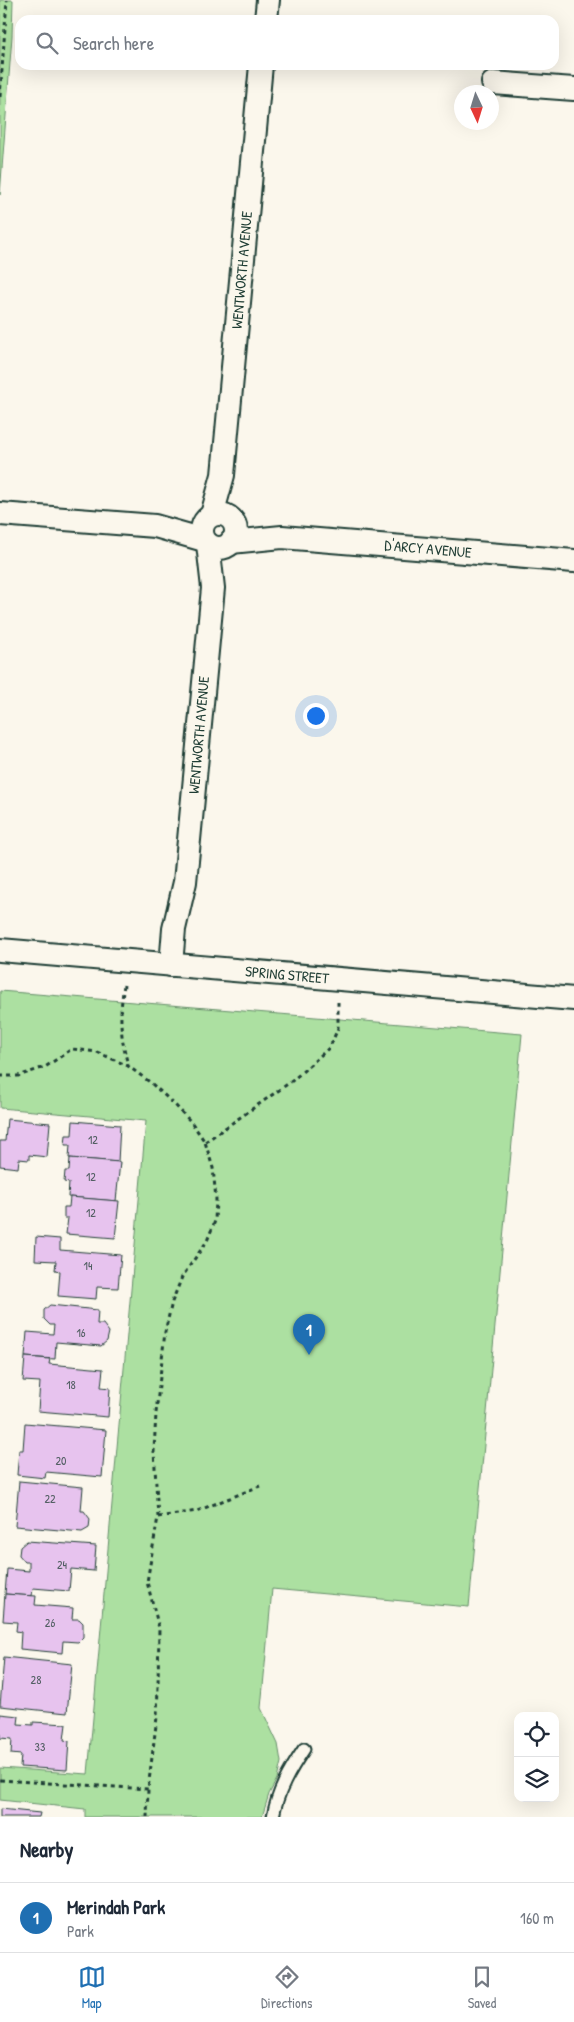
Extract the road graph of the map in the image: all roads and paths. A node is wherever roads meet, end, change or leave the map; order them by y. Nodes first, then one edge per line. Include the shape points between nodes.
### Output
1 (7, 0) edge
2 (268, 0) edge
3 (266, 15) edge
4 (2, 37) edge
5 (262, 70) edge
6 (493, 83) dead end
7 (574, 89) edge
8 (0, 97) edge
9 (0, 514) edge
10 (219, 531) junction
11 (574, 561) edge
12 (0, 950) edge
13 (128, 961) junction
14 (178, 966) junction
15 (339, 979) junction
16 (574, 999) edge
17 (128, 1066) junction
18 (0, 1076) edge
19 (205, 1142) junction
20 (260, 1486) dead end
21 (158, 1518) junction
22 (304, 1749) dead end
23 (0, 1780) edge
24 (148, 1789) junction
25 (146, 1817) edge
26 (273, 1817) edge

1 - 4 path
2 - 3 street
4 - 8 path
5 - 10 street, WENTWORTH AVENUE
6 - 7 street
9 - 10 street, D'ARCY AVENUE
10 - 11 street, D'ARCY AVENUE
10 - 14 street, WENTWORTH AVENUE via 185,882 188,930
12 - 13 street, SPRING STREET
13 - 14 street, SPRING STREET
13 - 17 path via 120,1007 121,1039
14 - 15 street, SPRING STREET
15 - 16 street, SPRING STREET
15 - 19 path via 338,1028 330,1047 292,1081
17 - 18 path via 97,1052 72,1049 45,1067 18,1076
17 - 19 path via 174,1104
19 - 21 path via 213,1168 214,1221 207,1241 182,1277 165,1332 154,1451
20 - 21 path via 197,1511
21 - 24 path via 146,1582 159,1628 157,1717
22 - 26 lane via 288,1775
23 - 24 path
24 - 25 path

